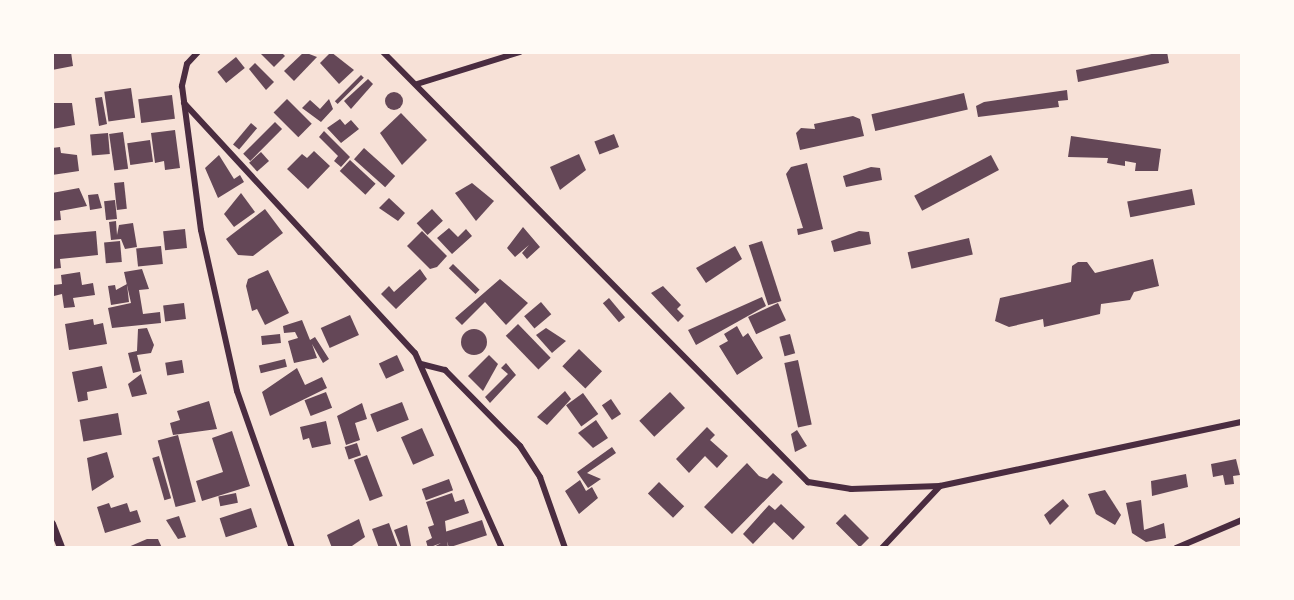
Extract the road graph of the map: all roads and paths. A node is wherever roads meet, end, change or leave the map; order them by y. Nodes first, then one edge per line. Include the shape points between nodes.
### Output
1 (198, 52) edge
2 (383, 52) edge
3 (520, 52) edge
4 (417, 84) junction
5 (184, 103) junction
6 (421, 364) junction
7 (1242, 422) edge
8 (940, 486) junction
9 (1242, 520) edge
10 (52, 524) edge
11 (61, 548) edge
12 (292, 548) edge
13 (502, 548) edge
14 (565, 548) edge
15 (882, 548) edge
16 (1176, 548) edge

1 - 5 street via 183,73
2 - 4 street
3 - 4 street
4 - 8 street via 801,476 837,488
5 - 6 street via 359,289
5 - 12 street via 221,328 266,485
6 - 13 street
6 - 14 street via 445,370 520,446 540,477
7 - 8 street
8 - 15 street
9 - 16 street
10 - 11 street

